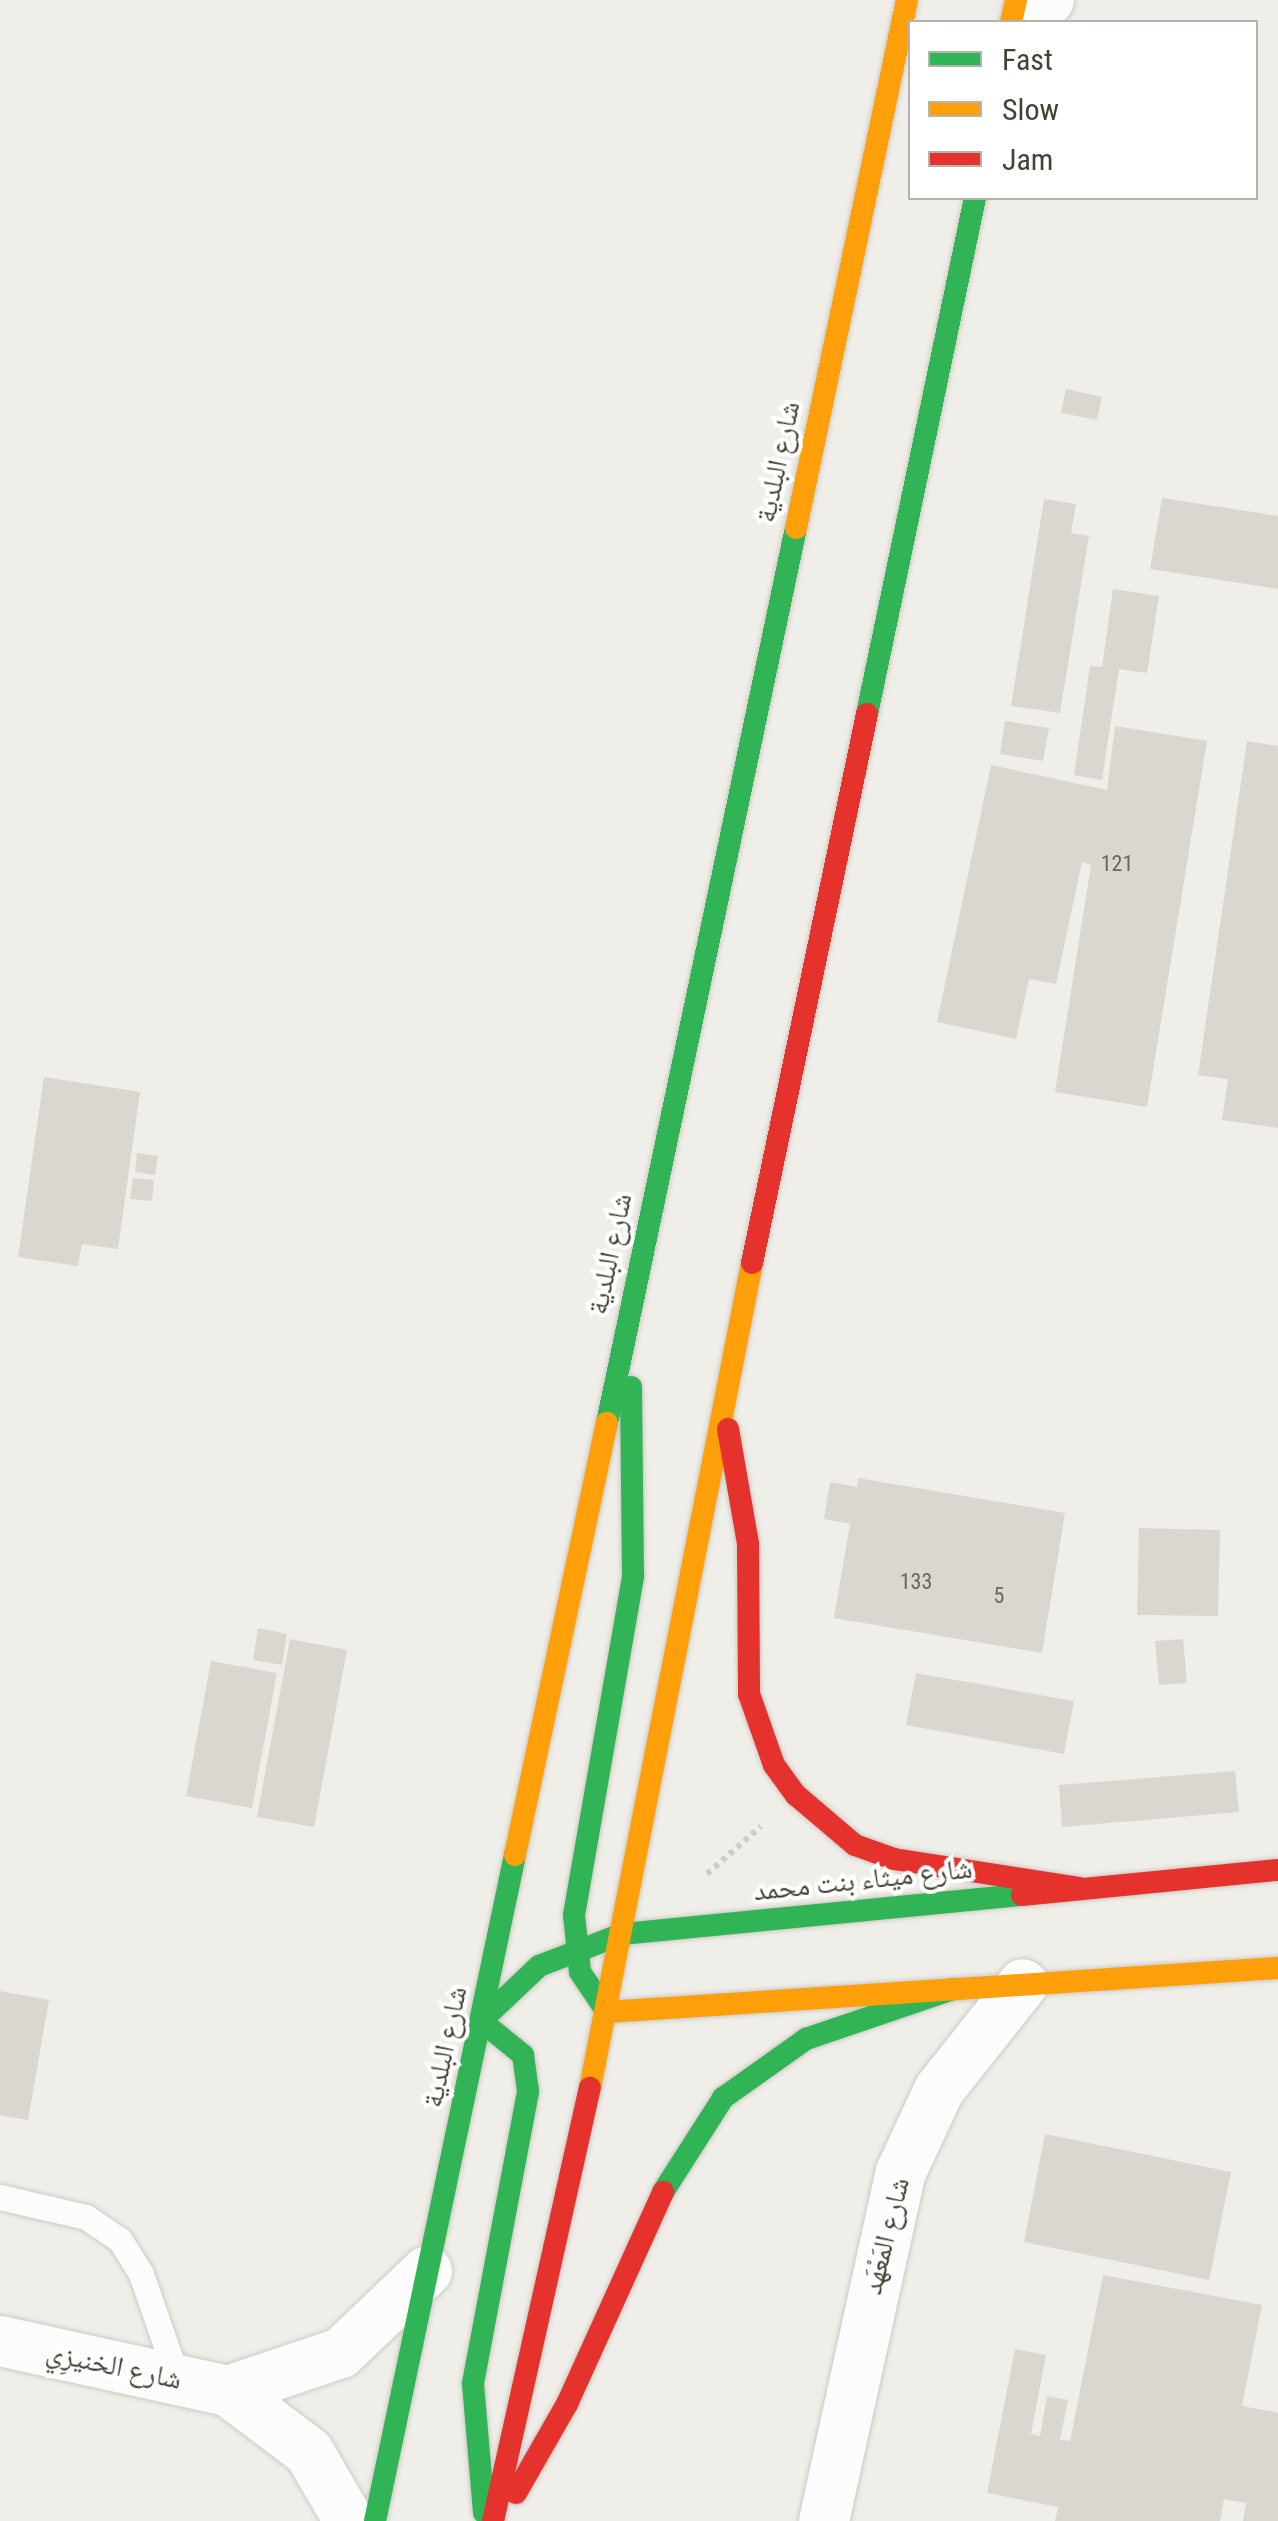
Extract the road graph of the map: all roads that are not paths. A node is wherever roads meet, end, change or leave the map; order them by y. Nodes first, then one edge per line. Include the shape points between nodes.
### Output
1 (907, 0) edge
2 (1050, 0) edge
3 (1030, 20) edge
4 (975, 200) edge
5 (623, 1335) junction
6 (722, 1408) junction
7 (1278, 1870) edge
8 (1079, 1888) junction
9 (622, 1934) junction
10 (574, 1947) junction
11 (1278, 1968) edge
12 (1023, 1984) junction
13 (953, 1989) junction
14 (607, 2012) junction
15 (481, 2020) junction
16 (0, 2197) edge
17 (427, 2272) junction
18 (0, 2341) edge
19 (178, 2380) junction
20 (228, 2391) junction
21 (349, 2521) edge
22 (375, 2521) edge
23 (493, 2521) edge
24 (824, 2521) edge

1 - 5 main road, شارع البلدية
2 - 3 street
4 - 6 main road
5 - 10 main road via 636,1456 633,1576 582,1850
5 - 15 main road, شارع البلدية
6 - 8 main road via 748,1544 748,1694 774,1765 796,1796 855,1845 894,1859
6 - 9 main road
7 - 8 main road, شارع ميثاء بنت محمد
8 - 9 main road, شارع ميثاء بنت محمد
9 - 10 main road, شارع ميثاء بنت محمد
9 - 14 main road
10 - 14 main road
10 - 15 main road, شارع ميثاء بنت محمد via 507,1991
11 - 12 main road
12 - 13 main road
12 - 24 street, شارع المَعْهَد via 939,2090 900,2172
13 - 14 main road
13 - 23 main road via 806,2039 722,2098 679,2157 567,2404
14 - 23 main road
15 - 17 main road, شارع البلدية
15 - 23 main road via 512,2040 528,2092 472,2384 474,2461
16 - 19 lane via 86,2218 120,2240 141,2274
17 - 20 street via 341,2353
17 - 22 main road, شارع البلدية
18 - 19 street, شارع الخنيزِي
19 - 20 street, شارع الخنيزِي
20 - 21 street, شارع الخنيزِي via 308,2452

